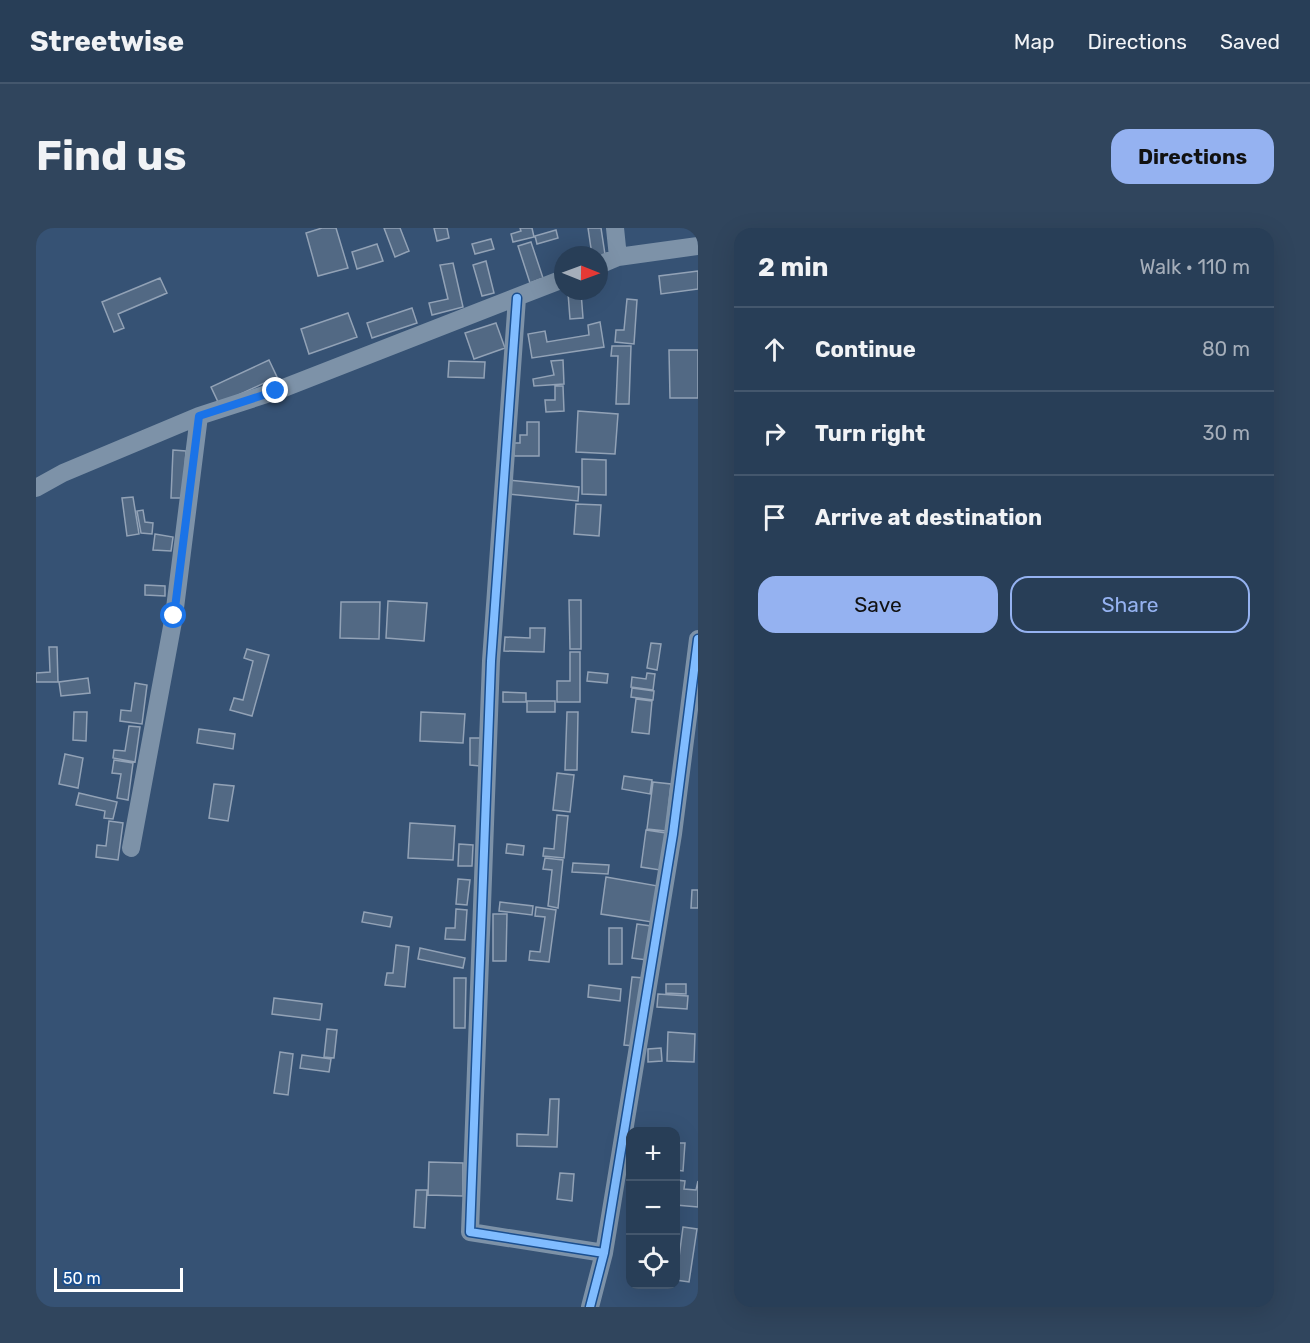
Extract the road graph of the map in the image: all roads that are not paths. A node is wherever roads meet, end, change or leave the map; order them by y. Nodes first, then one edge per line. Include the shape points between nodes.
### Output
1 (615, 228) edge
2 (698, 246) edge
3 (618, 257) junction
4 (608, 261) edge
5 (554, 283) edge
6 (517, 298) junction
7 (199, 416) junction
8 (36, 488) edge
9 (698, 639) edge
10 (131, 848) dead end
11 (604, 1253) junction
12 (590, 1307) edge

1 - 3 street
2 - 3 street
3 - 4 street
5 - 6 street
6 - 7 street via 276,391
6 - 11 street via 491,661 470,1232
7 - 8 street
7 - 10 street via 174,616
9 - 11 street via 673,834
11 - 12 street

